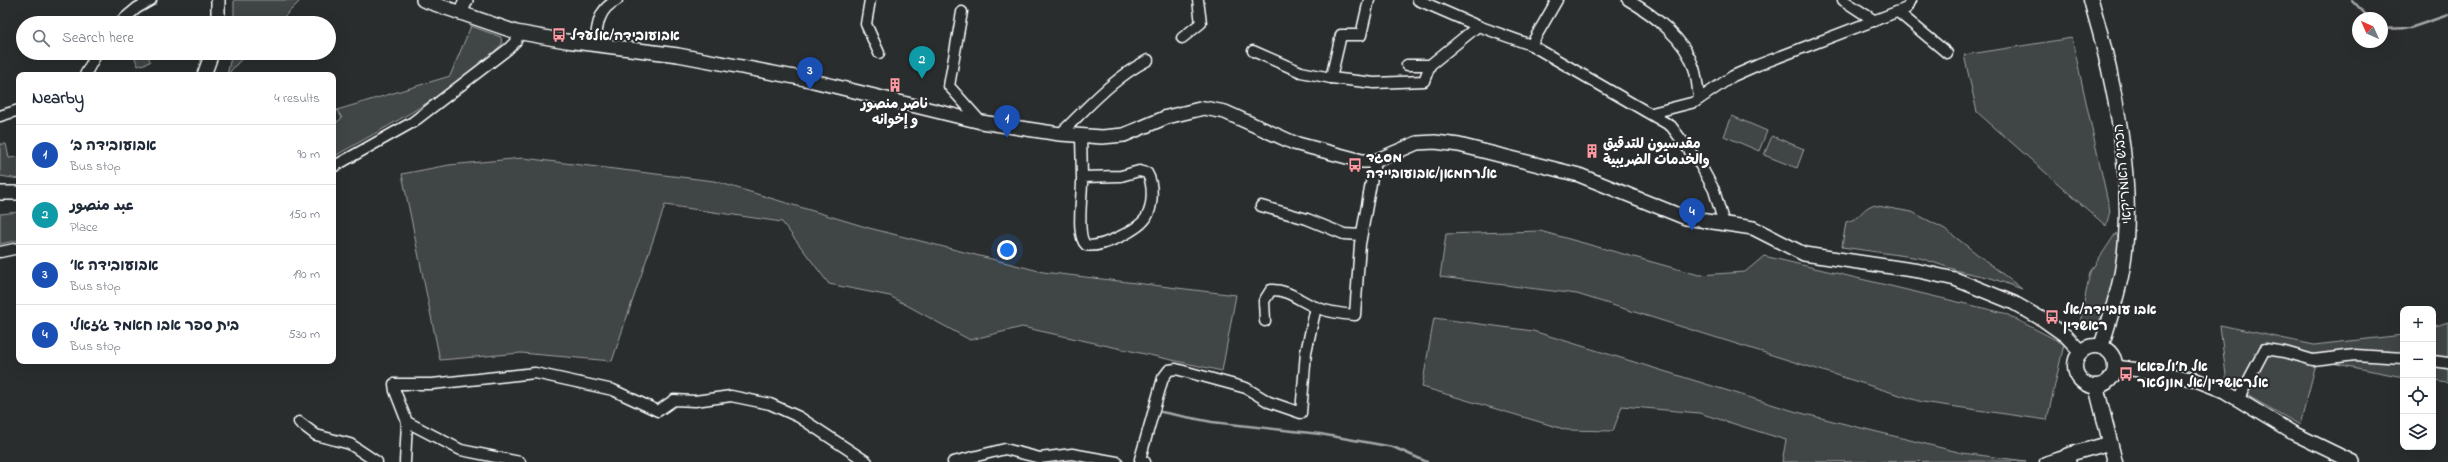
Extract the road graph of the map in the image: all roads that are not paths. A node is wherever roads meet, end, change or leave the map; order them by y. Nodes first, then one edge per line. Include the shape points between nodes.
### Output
1 (151, 0) edge
2 (218, 0) edge
3 (423, 0) edge
4 (870, 0) edge
5 (1198, 0) edge
6 (1369, 0) edge
7 (1418, 0) edge
8 (1558, 0) edge
9 (1628, 0) edge
10 (1843, 0) edge
11 (1911, 0) edge
12 (2091, 0) edge
13 (613, 1) edge
14 (464, 6) edge
15 (962, 12) dead end
16 (1898, 12) junction
17 (127, 16) edge
18 (218, 16) edge
19 (1874, 21) junction
20 (1478, 26) junction
21 (519, 33) junction
22 (1182, 38) dead end
23 (595, 45) junction
24 (1531, 45) junction
25 (1253, 51) dead end
26 (879, 53) dead end
27 (1947, 53) dead end
28 (93, 60) edge
29 (209, 60) edge
30 (1148, 60) dead end
31 (1407, 65) dead end
32 (1430, 65) junction
33 (87, 72) edge
34 (205, 72) edge
35 (1331, 78) junction
36 (1699, 99) junction
37 (16, 111) edge
38 (1652, 113) junction
39 (0, 116) edge
40 (981, 122) junction
41 (1060, 134) junction
42 (1081, 136) junction
43 (1375, 161) junction
44 (336, 165) edge
45 (1082, 177) junction
46 (0, 193) edge
47 (16, 193) edge
48 (1261, 206) dead end
49 (1724, 224) junction
50 (1361, 235) junction
51 (16, 249) edge
52 (0, 252) edge
53 (1316, 307) junction
54 (1265, 321) dead end
55 (2101, 347) junction
56 (2081, 352) junction
57 (2400, 358) edge
58 (2436, 361) edge
59 (2448, 363) edge
60 (2115, 367) junction
61 (2096, 386) junction
62 (2239, 398) junction
63 (299, 422) dead end
64 (407, 422) junction
65 (2110, 443) junction
66 (2068, 459) edge
67 (1142, 461) edge
68 (377, 462) edge
69 (405, 462) edge
70 (520, 462) edge
71 (868, 462) edge
72 (954, 462) edge
73 (1117, 462) edge
74 (2045, 462) edge
75 (2116, 462) edge
76 (2353, 462) edge

1 - 17 street
2 - 18 street
3 - 14 street
4 - 26 street via 866,24
5 - 22 street via 1201,23
6 - 35 street via 1361,35 1341,35
7 - 20 street
8 - 24 street
9 - 36 street via 1662,23 1684,48 1694,68
10 - 19 street
11 - 16 street via 1907,8
12 - 55 main road, הכביש האמריקאי via 2108,66 2120,132 2128,213 2123,267
13 - 23 street via 602,12 597,24
14 - 21 street
15 - 40 street via 950,86
16 - 19 street
16 - 27 street
19 - 36 street via 1733,76
20 - 24 street
20 - 32 street
21 - 23 street
21 - 44 street via 516,41 508,49 434,108
23 - 40 street via 678,55 805,79
24 - 38 street
25 - 35 street via 1301,72
28 - 33 street
29 - 34 street
30 - 41 street via 1126,71 1110,84
31 - 32 street
32 - 35 street via 1424,81 1374,83
36 - 38 street via 1680,107
37 - 39 street
38 - 49 street via 1671,126 1701,166 1714,190
40 - 41 street
41 - 42 street
42 - 43 street via 1124,135 1167,117 1204,108 1225,112 1294,143 1348,158
42 - 45 street
43 - 49 street via 1417,143 1458,144 1552,166 1604,183 1686,218
43 - 50 street
45 - 45 street via 1080,234 1086,245 1121,237 1145,219 1152,189 1150,178 1144,171 1121,176
46 - 47 street
48 - 50 street via 1312,220 1344,234
49 - 56 street via 1753,228 1804,254 1925,272 1955,279 2014,303 2042,319 2066,336
50 - 53 street via 1355,315 1339,314
51 - 52 street
53 - 54 street via 1281,290 1271,290 1264,301
53 - 67 street via 1306,352 1301,413 1270,402 1246,388 1176,369 1169,370 1163,378
55 - 56 main road via 2090,347
55 - 60 main road via 2111,354
56 - 61 main road via 2075,364 2078,377 2083,382
57 - 62 street via 2355,355 2313,360 2285,352 2265,350
58 - 59 street
60 - 61 main road via 2111,378
60 - 62 street via 2196,380
61 - 65 main road
62 - 76 street via 2293,433
63 - 68 street via 316,435 350,444
64 - 69 street
64 - 70 street via 461,450
64 - 71 street via 394,384 432,384 535,373 613,390 658,411 674,400 695,401 732,396 770,404 799,417
65 - 66 street
65 - 75 main road
66 - 74 street
72 - 73 street via 1005,449 1040,458 1072,454

